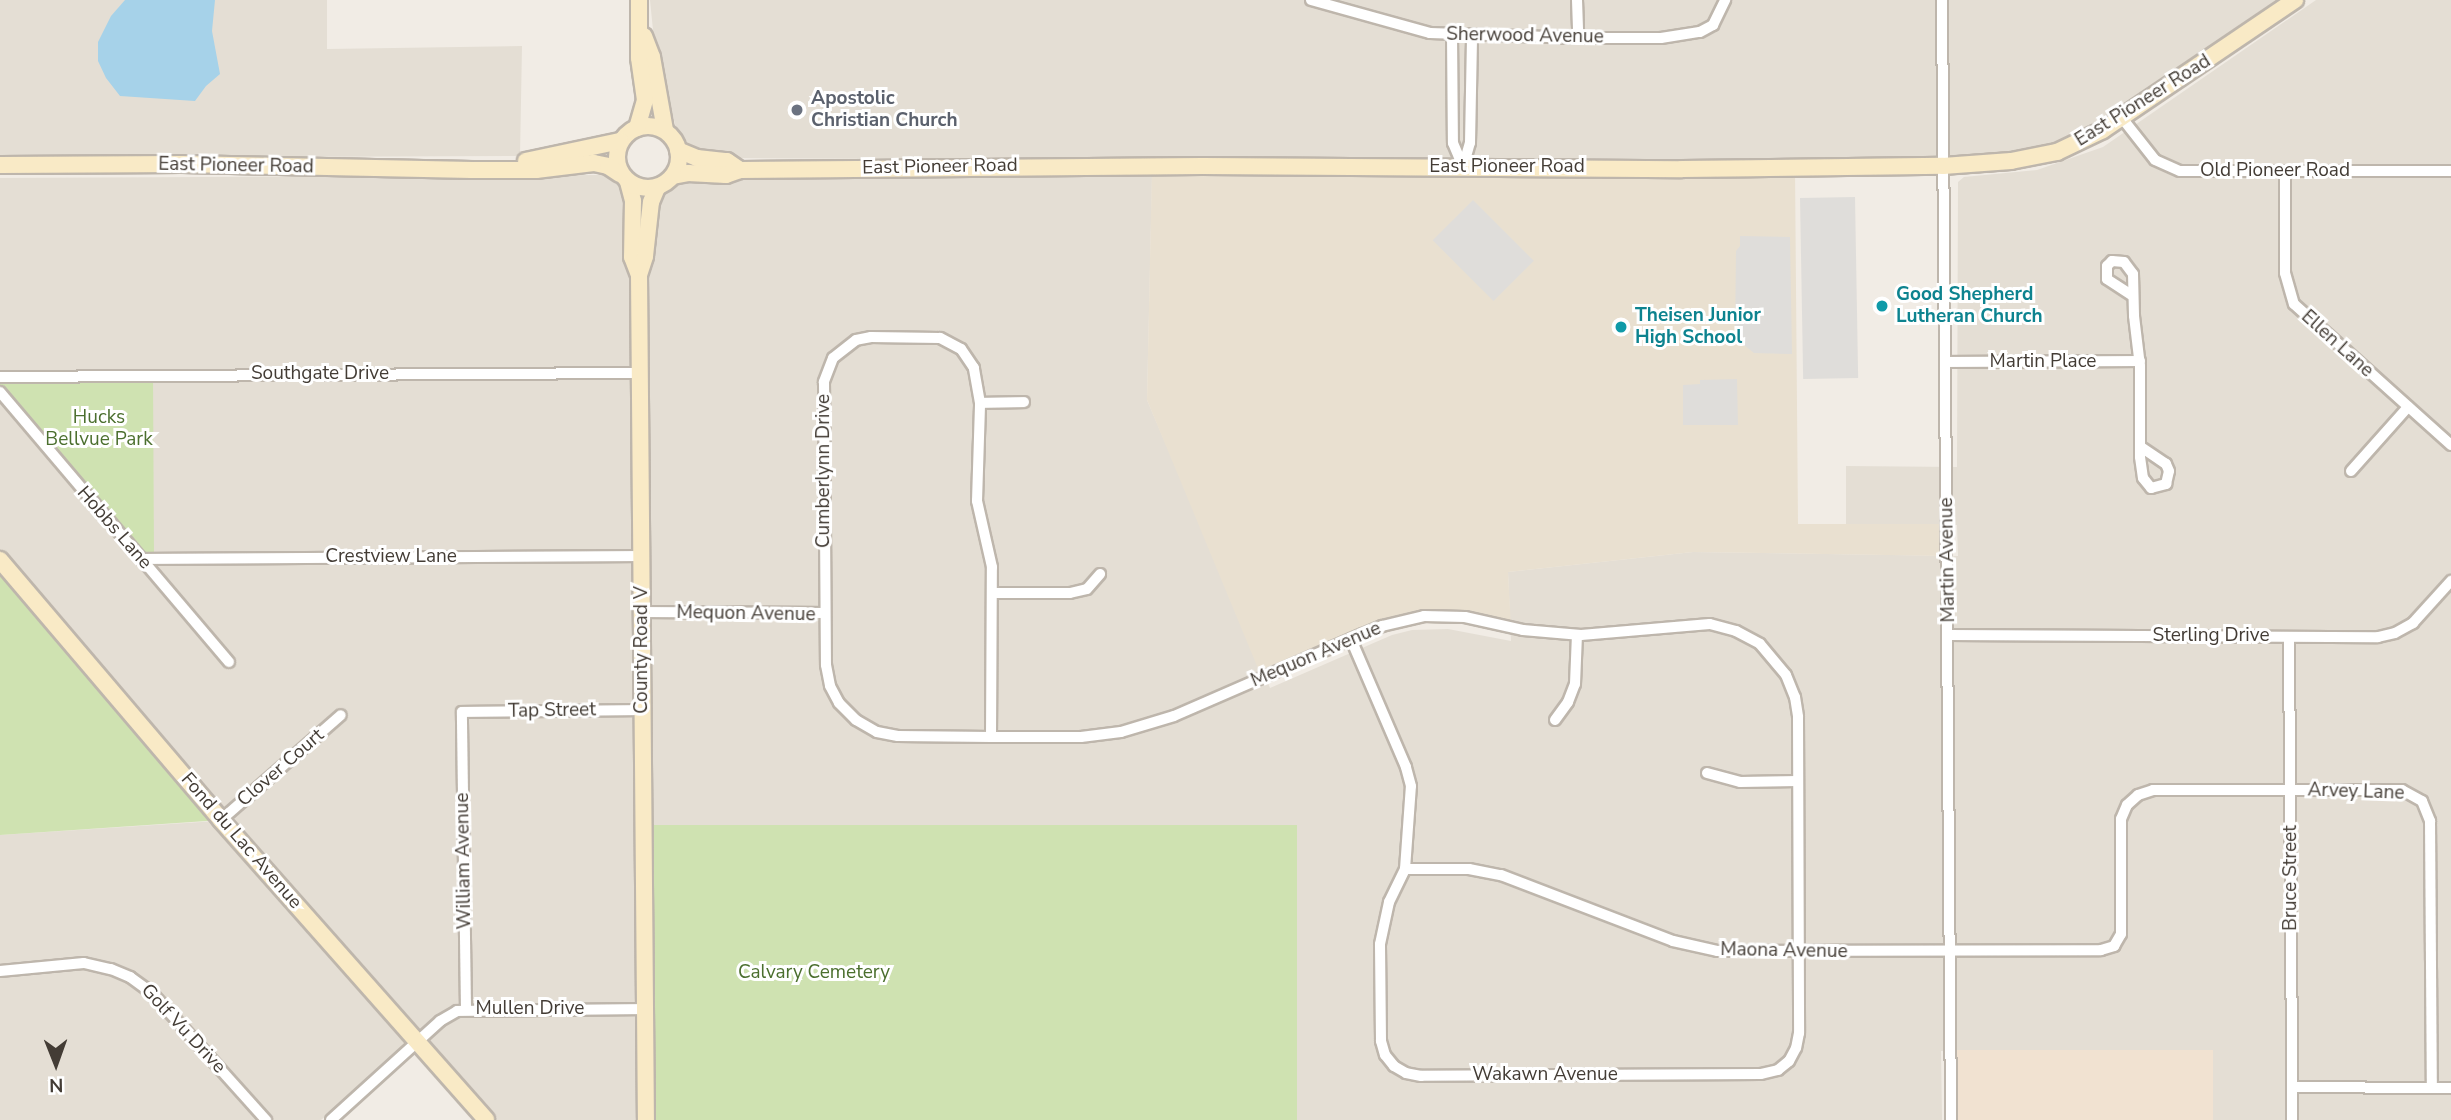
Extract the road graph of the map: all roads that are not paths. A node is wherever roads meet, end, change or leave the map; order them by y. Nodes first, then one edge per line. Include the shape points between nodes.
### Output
1 (639, 0) edge
2 (1311, 0) edge
3 (1577, 0) edge
4 (1725, 0) edge
5 (1942, 0) edge
6 (2295, 0) edge
7 (640, 23) junction
8 (1452, 35) junction
9 (1472, 36) junction
10 (1578, 38) junction
11 (2122, 118) junction
12 (637, 128) junction
13 (665, 130) junction
14 (621, 141) junction
15 (678, 150) junction
16 (0, 165) edge
17 (1943, 166) junction
18 (1463, 167) junction
19 (472, 170) junction
20 (740, 170) junction
21 (2286, 171) junction
22 (2451, 171) edge
23 (673, 176) junction
24 (624, 178) junction
25 (657, 188) junction
26 (639, 275) junction
27 (2133, 296) dead end
28 (2140, 361) junction
29 (1947, 362) junction
30 (640, 373) junction
31 (0, 377) edge
32 (0, 392) edge
33 (1024, 402) dead end
34 (980, 403) junction
35 (2408, 407) junction
36 (2451, 445) edge
37 (2141, 447) dead end
38 (2351, 471) dead end
39 (641, 556) junction
40 (0, 559) edge
41 (141, 559) junction
42 (1100, 574) dead end
43 (2451, 581) edge
44 (992, 593) junction
45 (642, 612) junction
46 (824, 613) junction
47 (1577, 635) junction
48 (1949, 635) junction
49 (2289, 637) junction
50 (1351, 639) junction
51 (229, 662) dead end
52 (642, 710) junction
53 (462, 712) joint
54 (341, 715) dead end
55 (1555, 720) dead end
56 (992, 737) junction
57 (1707, 773) dead end
58 (1798, 781) junction
59 (2290, 790) junction
60 (221, 820) junction
61 (1405, 869) junction
62 (2121, 927) joint
63 (1950, 951) junction
64 (1799, 952) junction
65 (0, 971) edge
66 (466, 1009) junction
67 (644, 1009) junction
68 (417, 1042) junction
69 (2292, 1087) junction
70 (2432, 1087) junction
71 (2451, 1088) edge
72 (266, 1120) edge
73 (331, 1120) edge
74 (486, 1120) edge
75 (646, 1120) edge
76 (1951, 1120) edge
77 (2292, 1120) edge

1 - 7 main road
2 - 8 street, Sherwood Avenue via 1400,27
3 - 10 street
4 - 10 street, Sherwood Avenue via 1713,25 1700,32 1661,38
5 - 17 street, Martin Avenue
6 - 11 main road, East Pioneer Road
7 - 12 main road via 645,100
7 - 13 main road via 652,57
8 - 9 street, Sherwood Avenue
8 - 18 street via 1453,144
9 - 10 street, Sherwood Avenue
9 - 18 street via 1470,143
11 - 17 main road, East Pioneer Road via 2057,152 2011,162
11 - 21 street, Old Pioneer Road via 2155,160 2173,169
12 - 13 main road
12 - 14 main road
13 - 15 main road
14 - 19 main road
14 - 24 main road via 616,158
15 - 20 main road, East Pioneer Road via 727,162
15 - 23 main road
16 - 19 main road, East Pioneer Road
17 - 18 main road, East Pioneer Road
17 - 29 street, Martin Avenue
18 - 20 main road, East Pioneer Road
19 - 24 main road via 536,170 594,163 608,166
20 - 23 main road via 726,175
21 - 22 street, Old Pioneer Road
21 - 35 street, Ellen Lane via 2285,273 2292,300 2303,315
23 - 25 main road
24 - 25 main road via 636,186
24 - 26 main road, County Road V via 633,201 632,257
25 - 26 main road
26 - 30 main road, County Road V
27 - 28 street
28 - 29 street, Martin Place
28 - 37 street
29 - 48 street, Martin Avenue
30 - 31 street, Southgate Drive
30 - 39 main road, County Road V
32 - 41 street, Hobbs Lane
33 - 34 street
34 - 44 street, Cumberlynn Drive via 977,493 990,551
34 - 46 street, Cumberlynn Drive via 969,359 940,338 863,338 846,345 833,358 824,382
35 - 36 street, Ellen Lane
35 - 38 street
39 - 41 street, Crestview Lane
39 - 45 main road, County Road V
40 - 60 main road, Fond du Lac Avenue
41 - 51 street, Hobbs Lane
42 - 44 street via 1087,589 1070,593
43 - 49 street, Sterling Drive via 2418,618 2395,633
44 - 56 street, Cumberlynn Drive
45 - 46 street, Mequon Avenue
45 - 52 main road, County Road V
46 - 56 street, Mequon Avenue via 829,681 839,703 856,720 893,736
47 - 50 street, Mequon Avenue via 1433,616 1396,622
47 - 55 street via 1575,684
47 - 58 street, Mequon Avenue via 1703,624 1726,627 1751,638 1779,664 1793,691 1798,717
48 - 49 street, Sterling Drive
48 - 63 street, Martin Avenue
49 - 59 street, Bruce Street
50 - 56 street, Mequon Avenue via 1134,729 1081,737
50 - 61 street via 1410,779
52 - 53 street, Tap Street
52 - 67 main road, County Road V
53 - 66 street, William Avenue
54 - 60 street, Clover Court
57 - 58 street via 1740,782
58 - 64 street, Mequon Avenue
59 - 62 street, Arvey Lane via 2153,790 2133,799 2121,822
59 - 69 street, Bruce Street
59 - 70 street, Arvey Lane via 2402,790 2418,797 2427,809 2431,824
60 - 68 main road, Fond du Lac Avenue
61 - 64 street, Maona Avenue via 1469,869 1501,875 1693,947
61 - 64 street, Wakawn Avenue via 1381,933 1380,1035 1390,1062 1412,1075 1770,1073 1789,1061 1798,1043
62 - 63 street, Maona Avenue via 2118,942 2104,950
63 - 64 street, Maona Avenue
63 - 76 street, Martin Avenue
65 - 72 street, Golf Vu Drive via 84,963 130,977 152,993
66 - 67 street, Mullen Drive
66 - 68 street, Mullen Drive via 440,1021
67 - 75 main road, County Road V
68 - 73 street, Mullen Drive
68 - 74 main road, Fond du Lac Avenue
69 - 70 street
69 - 77 street, Bruce Street
70 - 71 street

